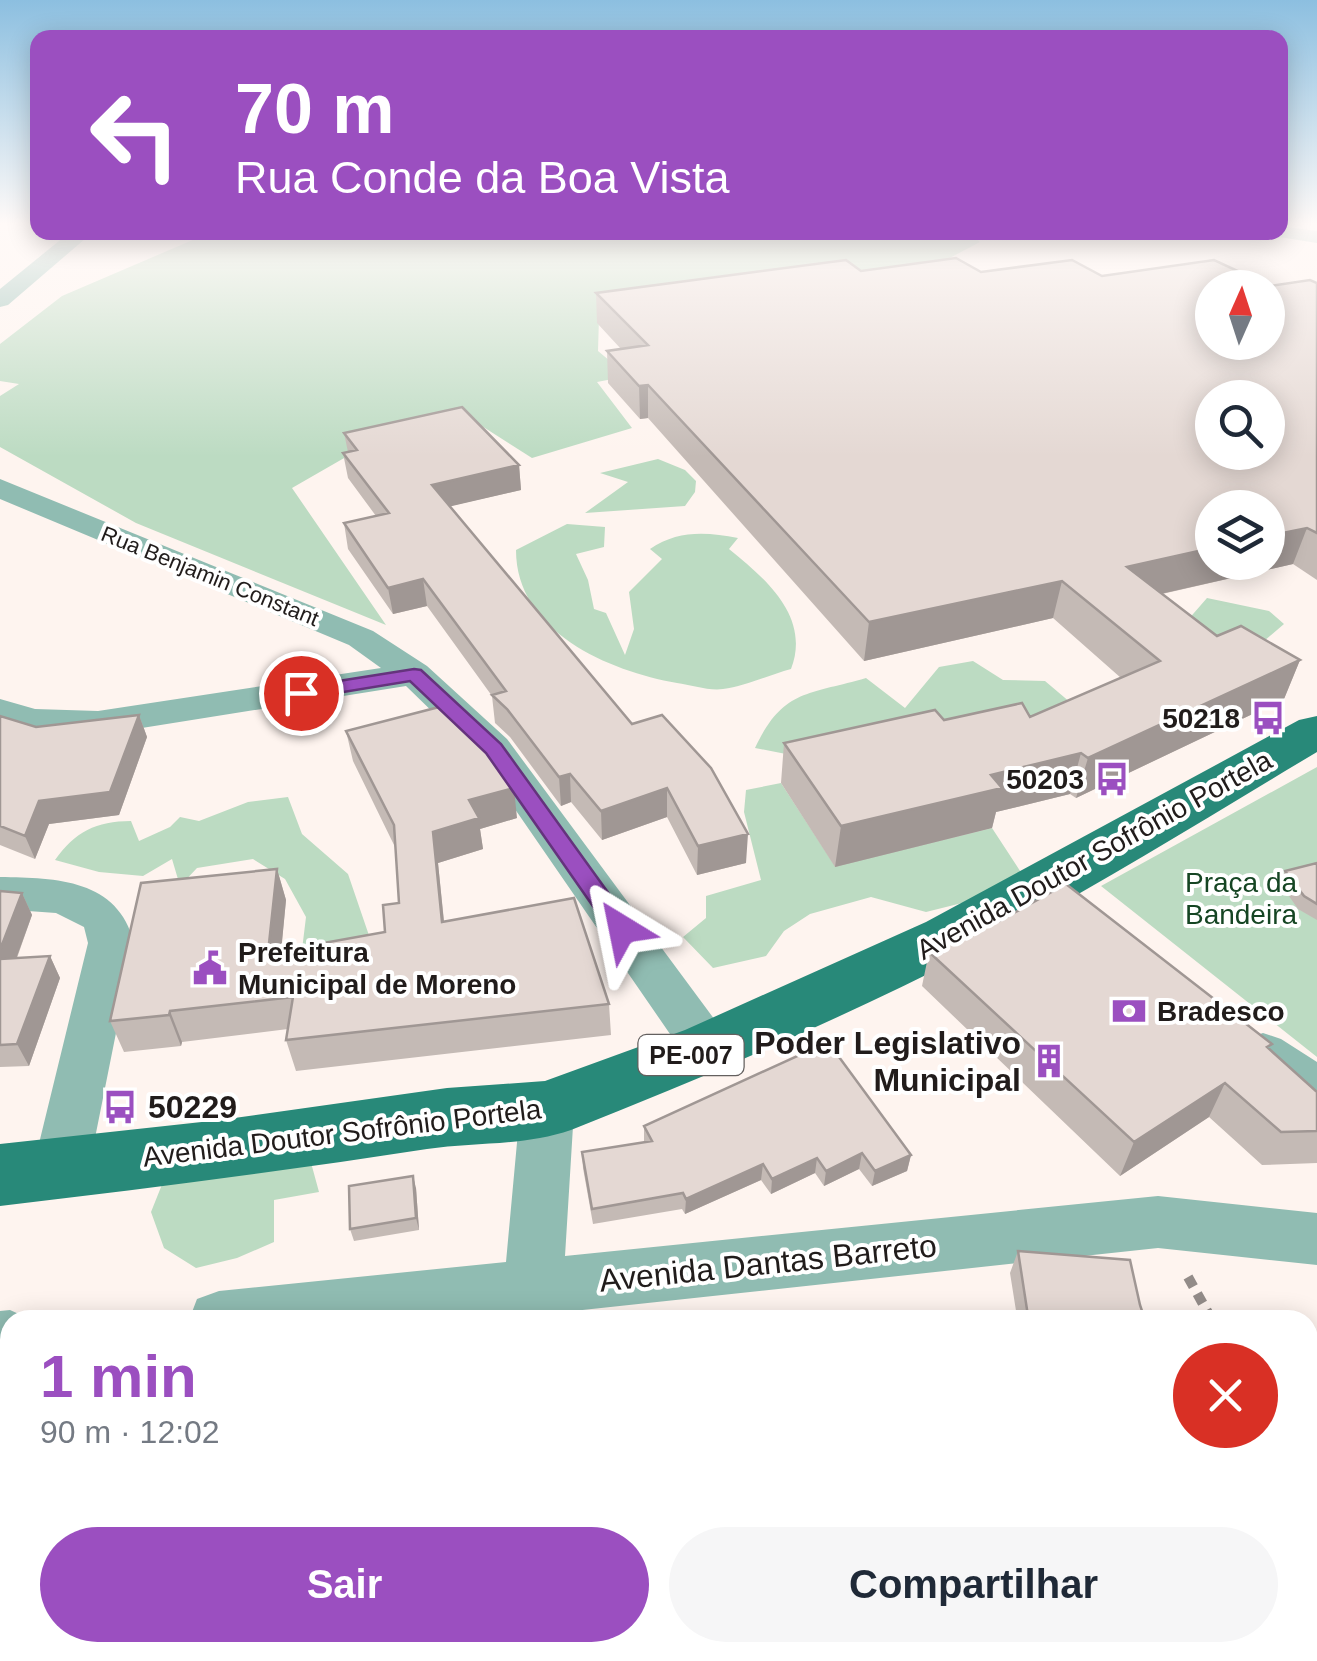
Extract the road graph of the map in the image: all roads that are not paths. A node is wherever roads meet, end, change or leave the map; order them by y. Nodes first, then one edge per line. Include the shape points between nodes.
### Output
1 (0, 488) edge
2 (414, 674) junction
3 (0, 710) edge
4 (1317, 731) edge
5 (0, 892) edge
6 (1226, 1025) edge
7 (708, 1049) junction
8 (1317, 1089) edge
9 (546, 1110) junction
10 (30, 1171) edge
11 (1317, 1239) edge
12 (532, 1288) junction
13 (317, 1310) edge

1 - 2 street, Rua Benjamin Constant via 360,638
2 - 3 street via 98,723 32,720
2 - 7 street, Rua Benjamin Constant via 493,748
4 - 7 main road, Avenida Doutor Sofrônio Portela / PE-007 via 1075,900 947,938
5 - 10 street via 90,906 104,919 111,943
6 - 8 street
7 - 9 main road, Avenida Doutor Sofrônio Portela / PE-007
9 - 10 main road, Avenida Doutor Sofrônio Portela / PE-007
9 - 12 street
11 - 12 street, Avenida Dantas Barreto via 1158,1222
12 - 13 street, Avenida Dantas Barreto

